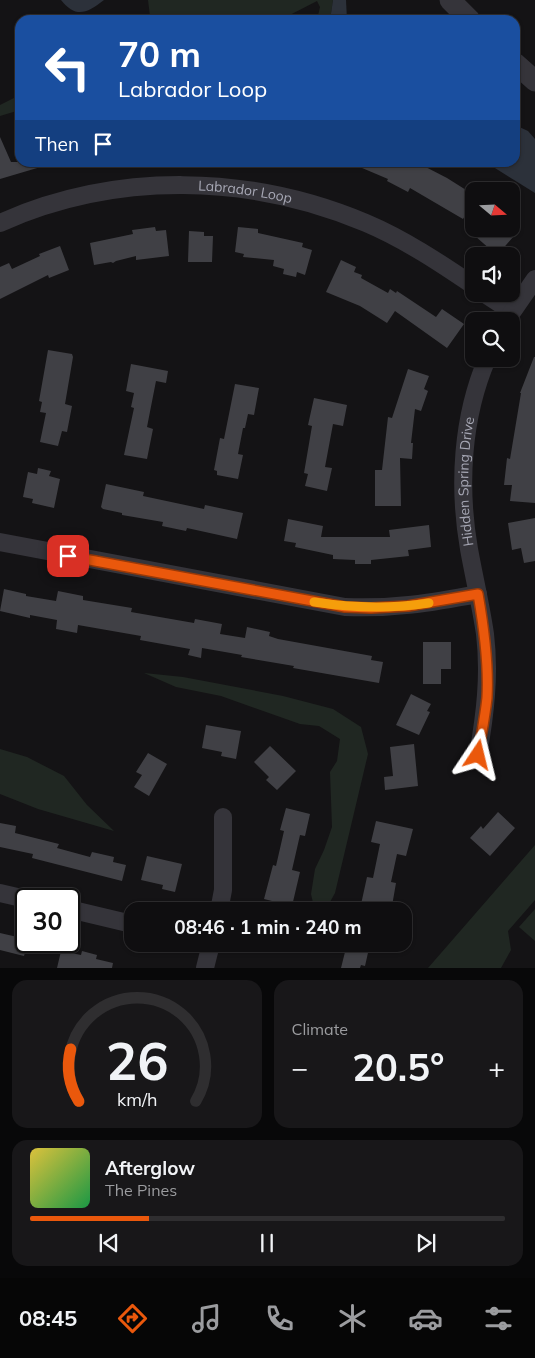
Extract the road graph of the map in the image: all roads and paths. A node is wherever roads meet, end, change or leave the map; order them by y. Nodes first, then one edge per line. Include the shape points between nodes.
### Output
1 (450, 0) edge
2 (465, 15) edge
3 (520, 68) edge
4 (535, 81) edge
5 (0, 223) edge
6 (465, 280) edge
7 (535, 280) edge
8 (493, 302) edge
9 (504, 312) edge
10 (511, 312) edge
11 (484, 367) edge
12 (0, 542) edge
13 (478, 594) junction
14 (478, 755) dead end
15 (223, 818) dead end
16 (0, 893) edge
17 (15, 896) edge
18 (220, 902) edge
19 (80, 912) edge
20 (124, 922) edge
21 (210, 952) edge
22 (205, 968) edge

1 - 2 street
3 - 4 street
5 - 6 street, Labrador Loop via 39,208 128,188 171,184 254,189 327,208 367,223
7 - 10 street
8 - 9 street
11 - 13 street, Hidden Spring Drive via 466,433 464,471 468,547
12 - 13 street via 345,607 408,606
13 - 14 street, Hidden Spring Drive via 485,634 487,697
15 - 18 street
16 - 17 street
19 - 20 street
21 - 22 street

